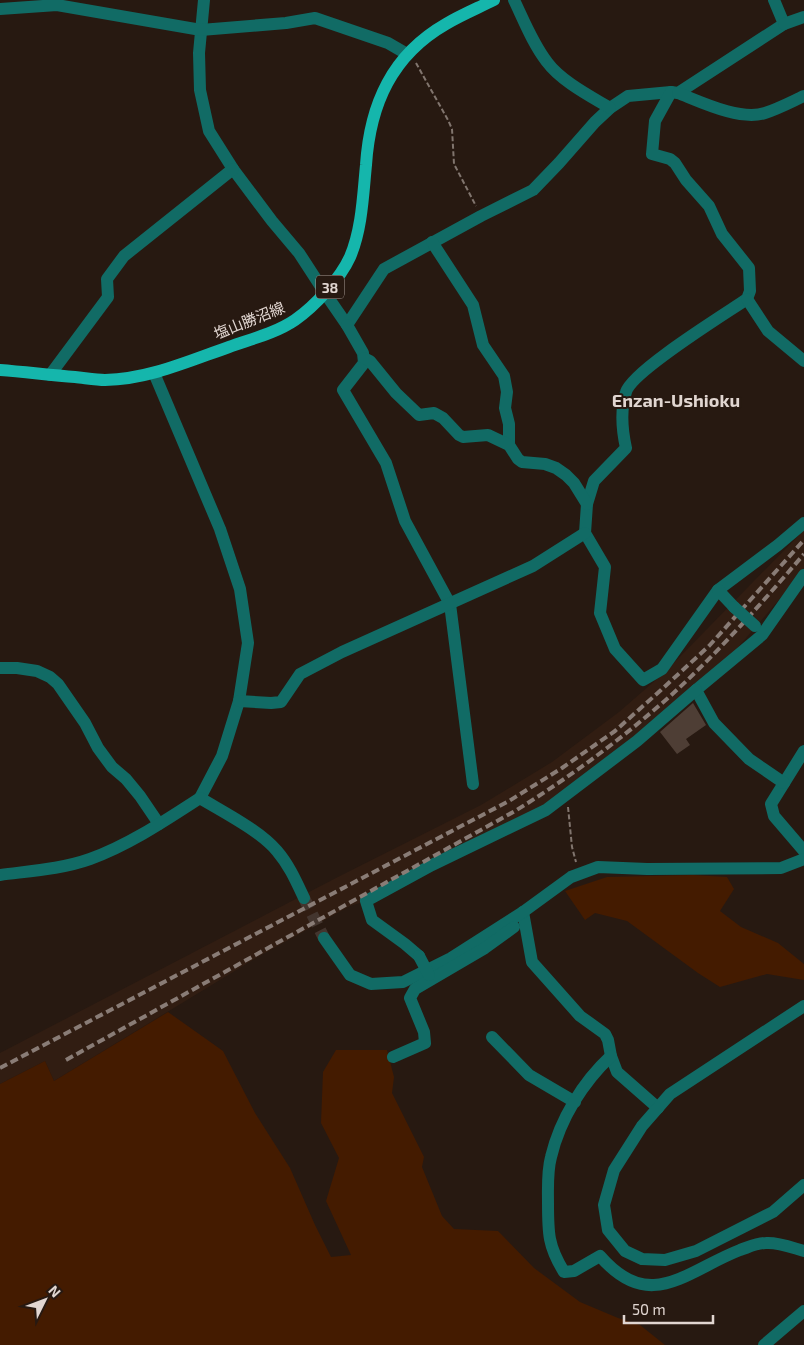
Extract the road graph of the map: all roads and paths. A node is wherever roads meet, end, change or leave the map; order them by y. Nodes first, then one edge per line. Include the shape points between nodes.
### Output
1 (204, 0) edge
2 (494, 0) edge
3 (514, 0) edge
4 (774, 0) edge
5 (0, 10) edge
6 (804, 17) edge
7 (784, 24) junction
8 (201, 30) junction
9 (407, 54) junction
10 (674, 92) junction
11 (804, 96) edge
12 (610, 108) junction
13 (233, 169) junction
14 (481, 216) junction
15 (432, 242) junction
16 (325, 293) junction
17 (747, 299) junction
18 (348, 325) junction
19 (364, 358) junction
20 (804, 361) edge
21 (0, 370) edge
22 (154, 373) junction
23 (50, 375) junction
24 (509, 445) junction
25 (586, 504) junction
26 (804, 523) edge
27 (585, 533) junction
28 (804, 575) edge
29 (718, 590) junction
30 (450, 604) junction
31 (758, 631) junction
32 (0, 668) edge
33 (696, 690) junction
34 (239, 701) junction
35 (804, 751) edge
36 (784, 783) junction
37 (474, 784) dead end
38 (566, 794) junction
39 (200, 798) junction
40 (159, 824) junction
41 (804, 851) edge
42 (804, 859) edge
43 (579, 874) junction
44 (0, 875) edge
45 (304, 898) tunnel mouth
46 (524, 916) junction
47 (324, 938) tunnel mouth
48 (430, 977) junction
49 (804, 1006) edge
50 (492, 1037) dead end
51 (611, 1056) junction
52 (393, 1057) dead end
53 (574, 1102) junction
54 (658, 1108) junction
55 (804, 1185) edge
56 (804, 1251) edge
57 (804, 1311) edge
58 (764, 1345) edge

1 - 8 street
2 - 9 main road, 塩山勝沼線 / 38 via 446,24
3 - 12 street via 548,64
4 - 7 street
5 - 8 street via 57,5
6 - 7 street
7 - 10 street
8 - 9 street via 315,18 388,43
8 - 13 street via 200,90 209,131
9 - 14 path via 417,65 448,120 452,129 454,164
9 - 16 main road, 塩山勝沼線 / 38 via 384,88 375,109 366,153 358,230 350,257
10 - 11 street via 714,107 754,115 764,114
10 - 12 street via 628,96
10 - 17 street via 655,121 652,154 675,163 710,206 722,234 749,268
12 - 14 street via 533,190
13 - 16 street via 300,252
13 - 23 street via 124,256 107,279 108,297
14 - 15 street
15 - 18 street via 384,269
15 - 24 street via 473,305 483,344 504,376
16 - 18 street
16 - 22 main road, 塩山勝沼線 / 38 via 295,320 268,333
17 - 20 street via 768,331
17 - 25 street via 639,374 626,390 621,427 626,448 594,481
18 - 19 street
19 - 24 street via 419,415 434,413 463,437 488,435
19 - 30 street via 364,363 343,390 386,463 405,520
21 - 23 main road, 塩山勝沼線 / 38
22 - 23 main road, 塩山勝沼線 / 38 via 106,380
22 - 34 street via 220,529 240,588 248,643
24 - 25 street via 522,462 545,464 566,475
25 - 27 street
26 - 29 street
27 - 29 street via 606,567 600,613 615,649 643,680 662,669
27 - 30 street via 533,566
28 - 31 street
29 - 31 street, bridge
30 - 34 street via 300,674 281,702
30 - 37 street
31 - 33 street
32 - 40 street via 37,672 58,684 98,748 140,796
33 - 36 street via 714,723 748,758
33 - 38 street via 637,741
34 - 39 street via 222,756
35 - 36 street
36 - 41 street via 771,804 774,816
38 - 43 path via 572,847
38 - 48 street, bridge via 546,810 432,864 366,901 372,920 419,956
39 - 40 street
39 - 45 street via 260,836 276,850 291,870
40 - 44 street via 90,859
42 - 43 street via 781,868 598,867
43 - 46 street
46 - 47 street via 403,982 371,984 350,975
46 - 48 street via 484,948
46 - 51 street via 532,962 580,1016 605,1034
48 - 52 street via 415,989 410,998 424,1032 424,1043
49 - 54 street via 670,1094
50 - 53 street via 529,1075
51 - 53 street via 588,1079
51 - 54 street via 617,1072
53 - 56 street via 550,1158 548,1180 548,1228 553,1254 564,1272 574,1271 600,1256 632,1282 651,1286 676,1282 754,1245 768,1242
54 - 55 street via 642,1126 614,1170 604,1205 608,1230 625,1251 642,1259 664,1260 696,1251 773,1212
57 - 58 street

